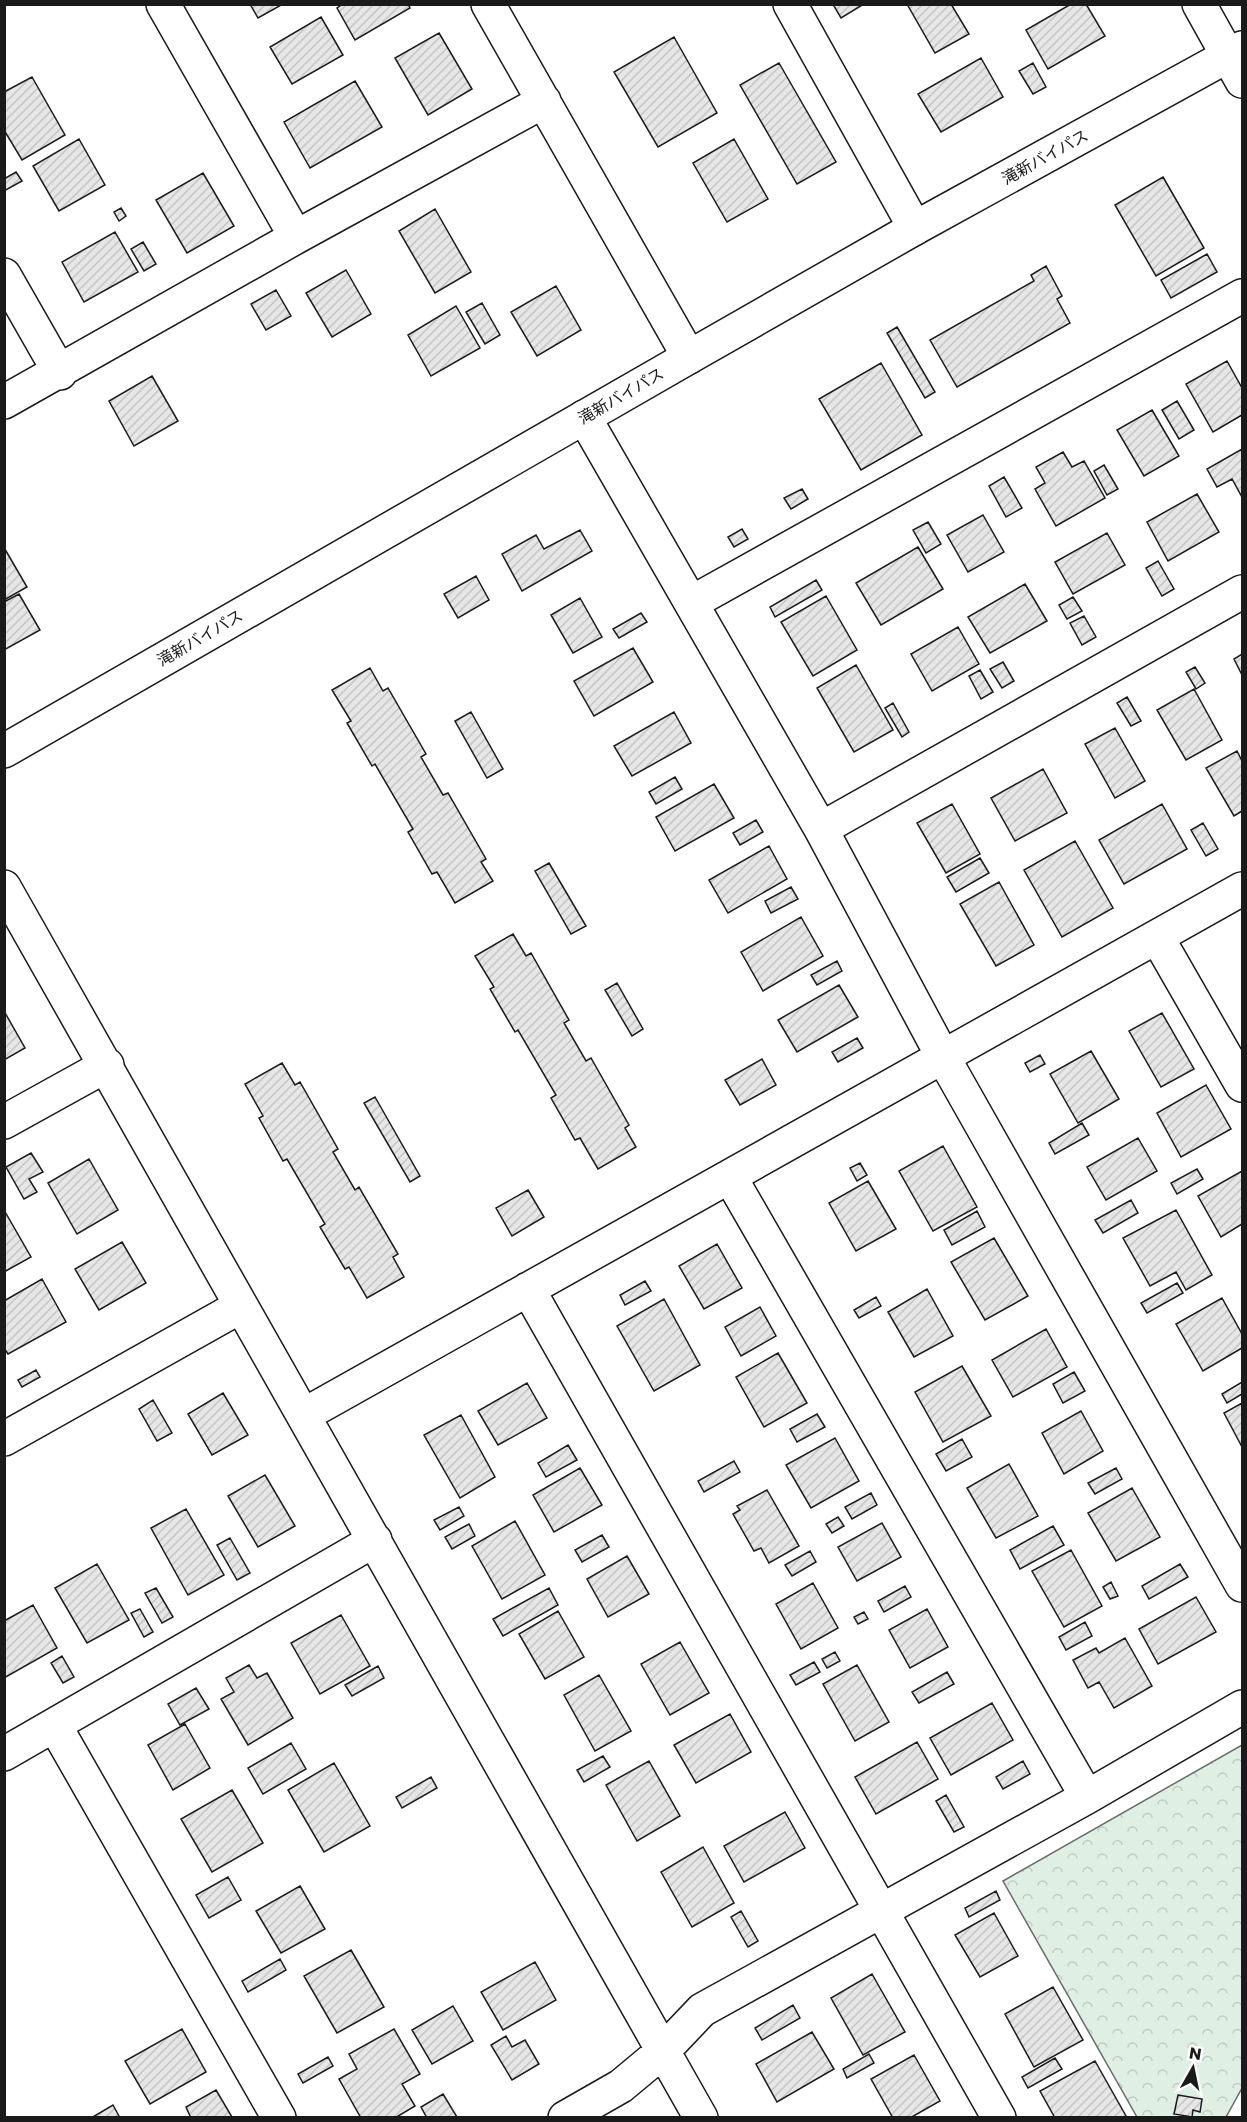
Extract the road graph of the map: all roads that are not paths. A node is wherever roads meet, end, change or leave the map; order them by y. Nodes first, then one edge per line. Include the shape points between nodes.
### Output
1 (163, 4) edge
2 (488, 4) edge
3 (790, 4) edge
4 (1199, 4) edge
5 (1238, 62) edge
6 (544, 101) junction
7 (915, 228) junction
8 (296, 237) junction
9 (4, 275) edge
10 (1242, 296) edge
11 (689, 357) junction
12 (60, 373) junction
13 (4, 402) edge
14 (584, 417) junction
15 (1242, 592) edge
16 (691, 603) junction
17 (4, 751) edge
18 (821, 829) junction
19 (4, 887) edge
20 (1242, 889) edge
21 (1158, 936) junction
22 (943, 1057) junction
23 (107, 1065) junction
24 (1242, 1085) edge
25 (4, 1122) edge
26 (730, 1177) junction
27 (528, 1289) junction
28 (241, 1306) junction
29 (304, 1415) junction
30 (4, 1439) edge
31 (375, 1540) junction
32 (1242, 1585) edge
33 (1242, 1707) edge
34 (55, 1726) junction
35 (4, 1754) edge
36 (1087, 1797) junction
37 (881, 1911) junction
38 (663, 2051) junction
39 (279, 2118) edge
40 (565, 2118) edge
41 (701, 2118) edge
42 (999, 2118) edge

1 - 8 main road
2 - 6 main road
3 - 7 main road
4 - 5 main road
5 - 7 main road, 滝新バイパス
6 - 8 main road
6 - 11 main road
7 - 11 main road, 滝新バイパス
8 - 12 main road
9 - 12 main road
10 - 16 main road
11 - 14 main road, 滝新バイパス
12 - 13 main road
14 - 16 main road
14 - 17 main road, 滝新バイパス
15 - 18 main road
16 - 18 main road
18 - 22 main road
19 - 23 main road
20 - 21 main road
21 - 22 main road
21 - 24 main road
22 - 26 main road
22 - 32 main road
23 - 25 main road
23 - 28 main road
26 - 27 main road
26 - 36 main road
27 - 29 main road
27 - 37 main road
28 - 29 main road
28 - 30 main road
29 - 31 main road
31 - 34 main road
31 - 38 main road
33 - 36 main road
34 - 35 main road
34 - 39 main road
36 - 37 main road
37 - 38 main road via 702,2010
37 - 42 main road
38 - 40 main road via 621,2086
38 - 41 main road

